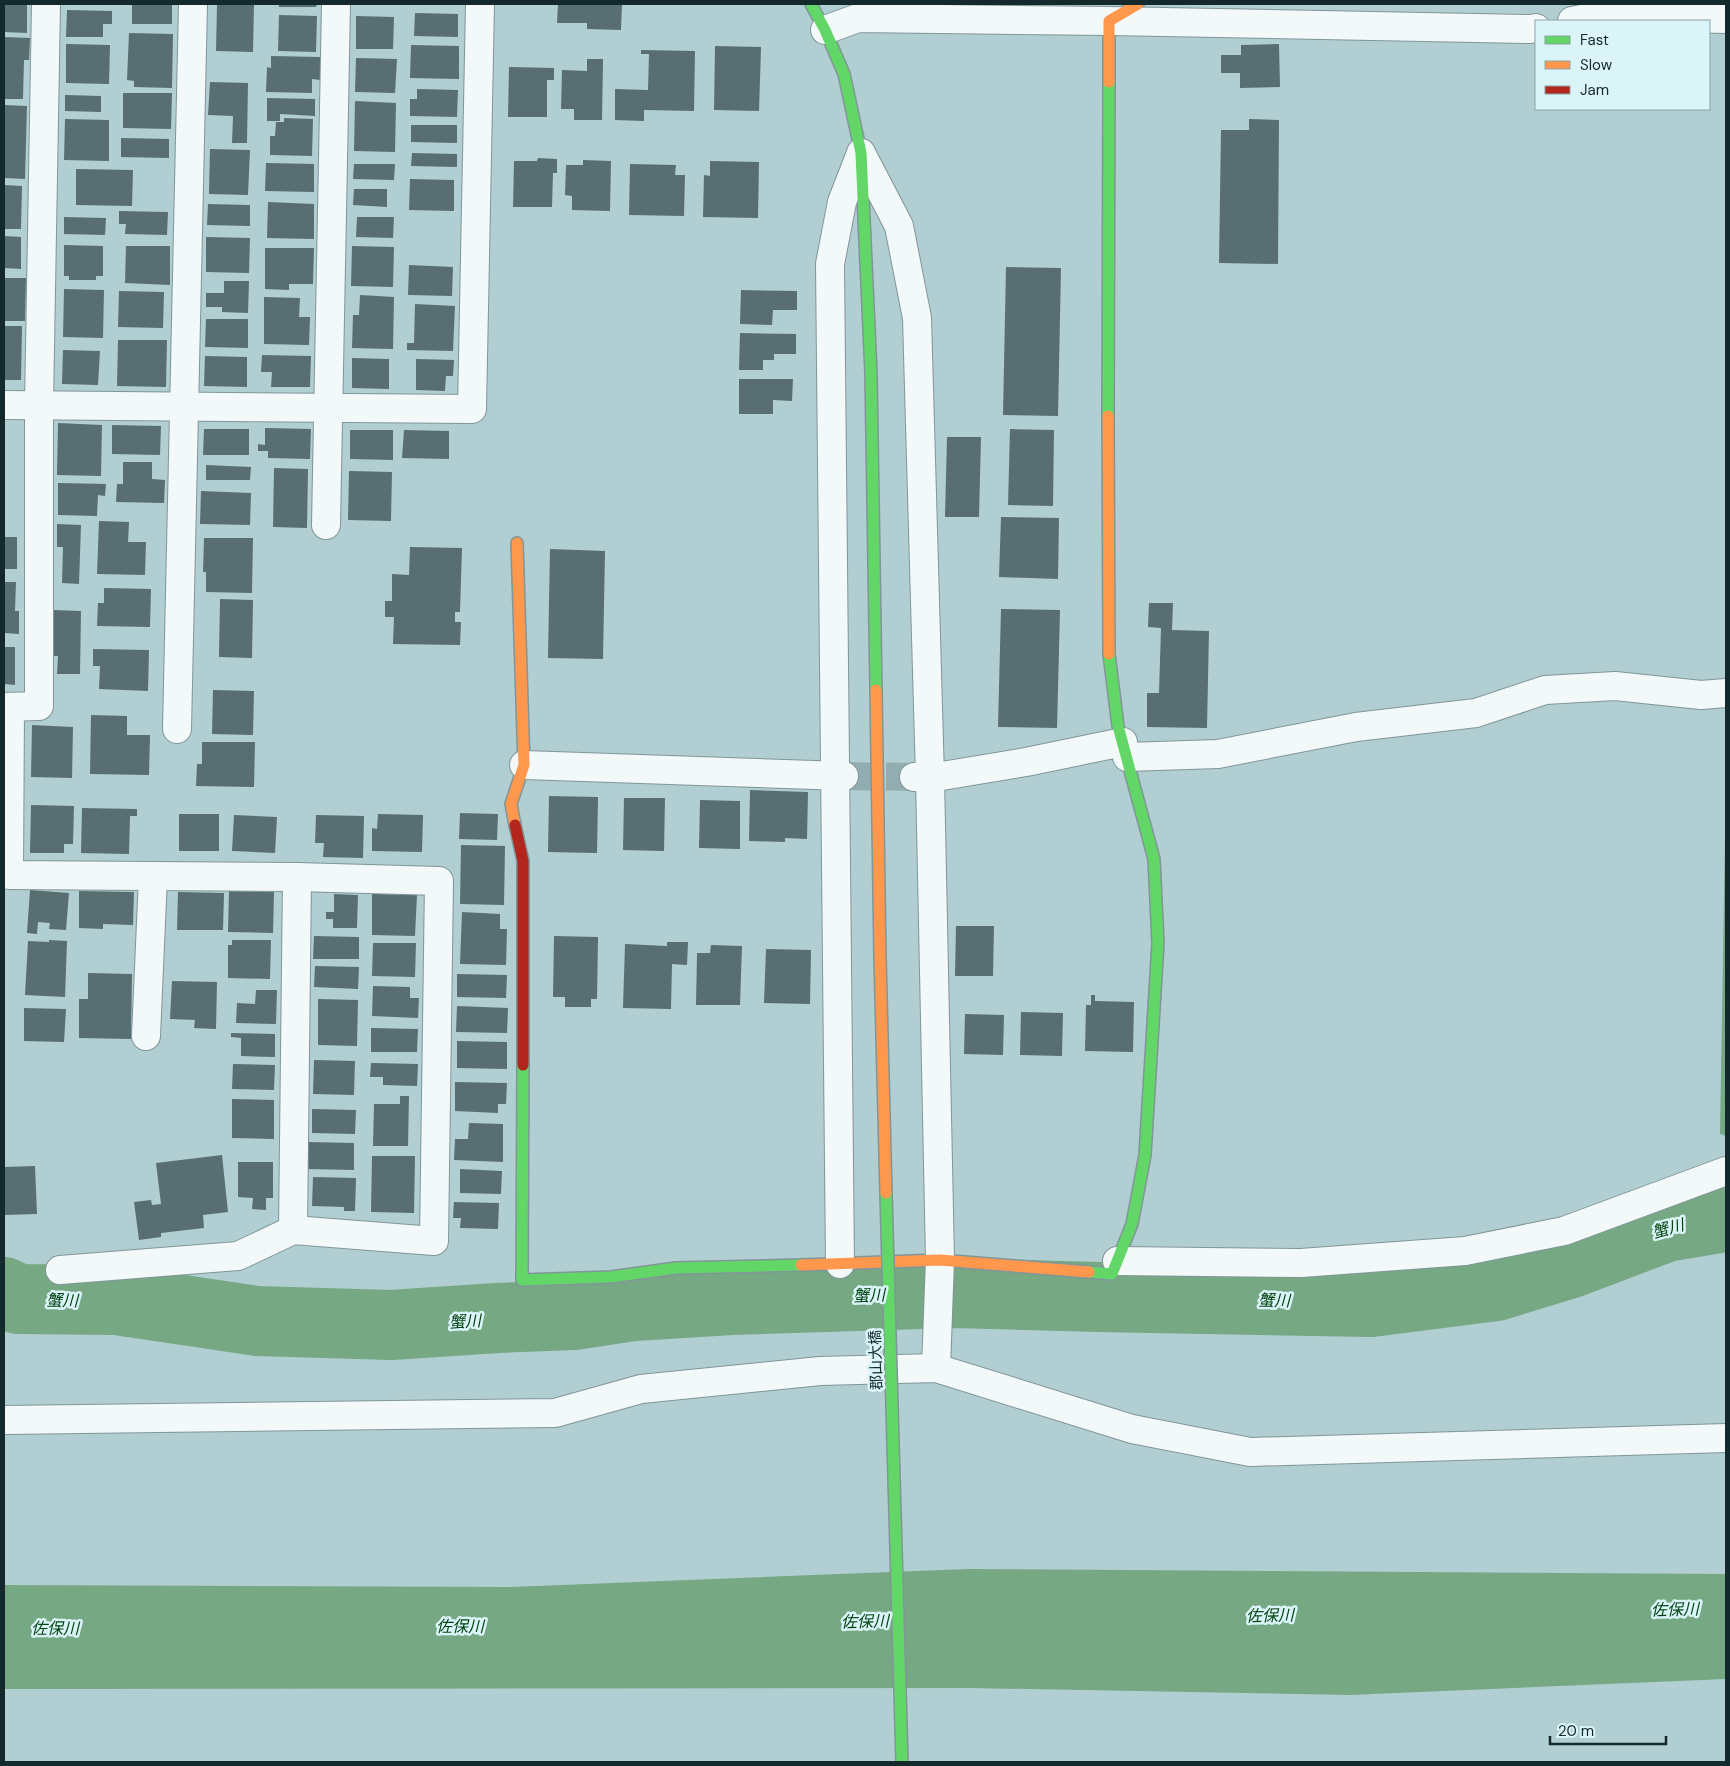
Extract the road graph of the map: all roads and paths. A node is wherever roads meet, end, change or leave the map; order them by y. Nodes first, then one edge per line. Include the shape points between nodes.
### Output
1 (46, 4) edge
2 (193, 4) edge
3 (336, 4) edge
4 (480, 4) edge
5 (811, 4) edge
6 (1138, 4) edge
7 (1726, 19) edge
8 (1110, 20) junction
9 (1577, 20) edge
10 (1535, 28) edge
11 (825, 30) junction
12 (861, 153) junction
13 (39, 404) junction
14 (4, 405) edge
15 (184, 407) junction
16 (329, 408) junction
17 (326, 525) dead end
18 (517, 542) dead end
19 (1726, 693) edge
20 (7, 707) edge
21 (177, 729) dead end
22 (1125, 750) junction
23 (524, 765) junction
24 (839, 776) junction
25 (922, 777) junction
26 (297, 876) junction
27 (153, 877) junction
28 (146, 1036) dead end
29 (1726, 1171) edge
30 (292, 1230) junction
31 (940, 1260) junction
32 (1117, 1261) junction
33 (840, 1264) junction
34 (60, 1270) dead end
35 (936, 1368) junction
36 (4, 1420) edge
37 (1726, 1438) edge
38 (902, 1762) edge

1 - 13 street
2 - 15 street
3 - 16 street
4 - 16 street via 472,409
5 - 11 street, 郡山大橋
6 - 8 street
7 - 9 street via 1597,16
8 - 10 street
8 - 11 street via 858,18
8 - 22 street via 1108,649 1118,726
11 - 12 street, 郡山大橋 via 844,74
12 - 24 street via 842,202 830,264
12 - 25 street via 899,226 917,318
12 - 38 street, 郡山大橋, bridge via 871,373 880,957
13 - 14 street
13 - 15 street
13 - 20 street via 39,706
15 - 16 street
15 - 21 street
16 - 17 street
18 - 23 street
19 - 22 street via 1701,695 1615,686 1545,690 1476,713 1356,727 1218,754
20 - 27 street via 10,875
22 - 25 street
22 - 32 street via 1154,858 1158,942 1145,1155 1132,1224
23 - 24 street
23 - 33 street via 512,804 523,861 522,1280 611,1277 676,1268
24 - 33 street
25 - 31 street
26 - 27 street
26 - 30 street
26 - 30 street via 439,881 434,1241
27 - 28 street
29 - 32 street via 1564,1231 1465,1251 1301,1263
30 - 34 street via 238,1256
31 - 32 street via 1112,1274
31 - 33 street
31 - 35 street
35 - 36 street via 820,1371 641,1389 555,1413
35 - 37 street via 1132,1429 1250,1452

